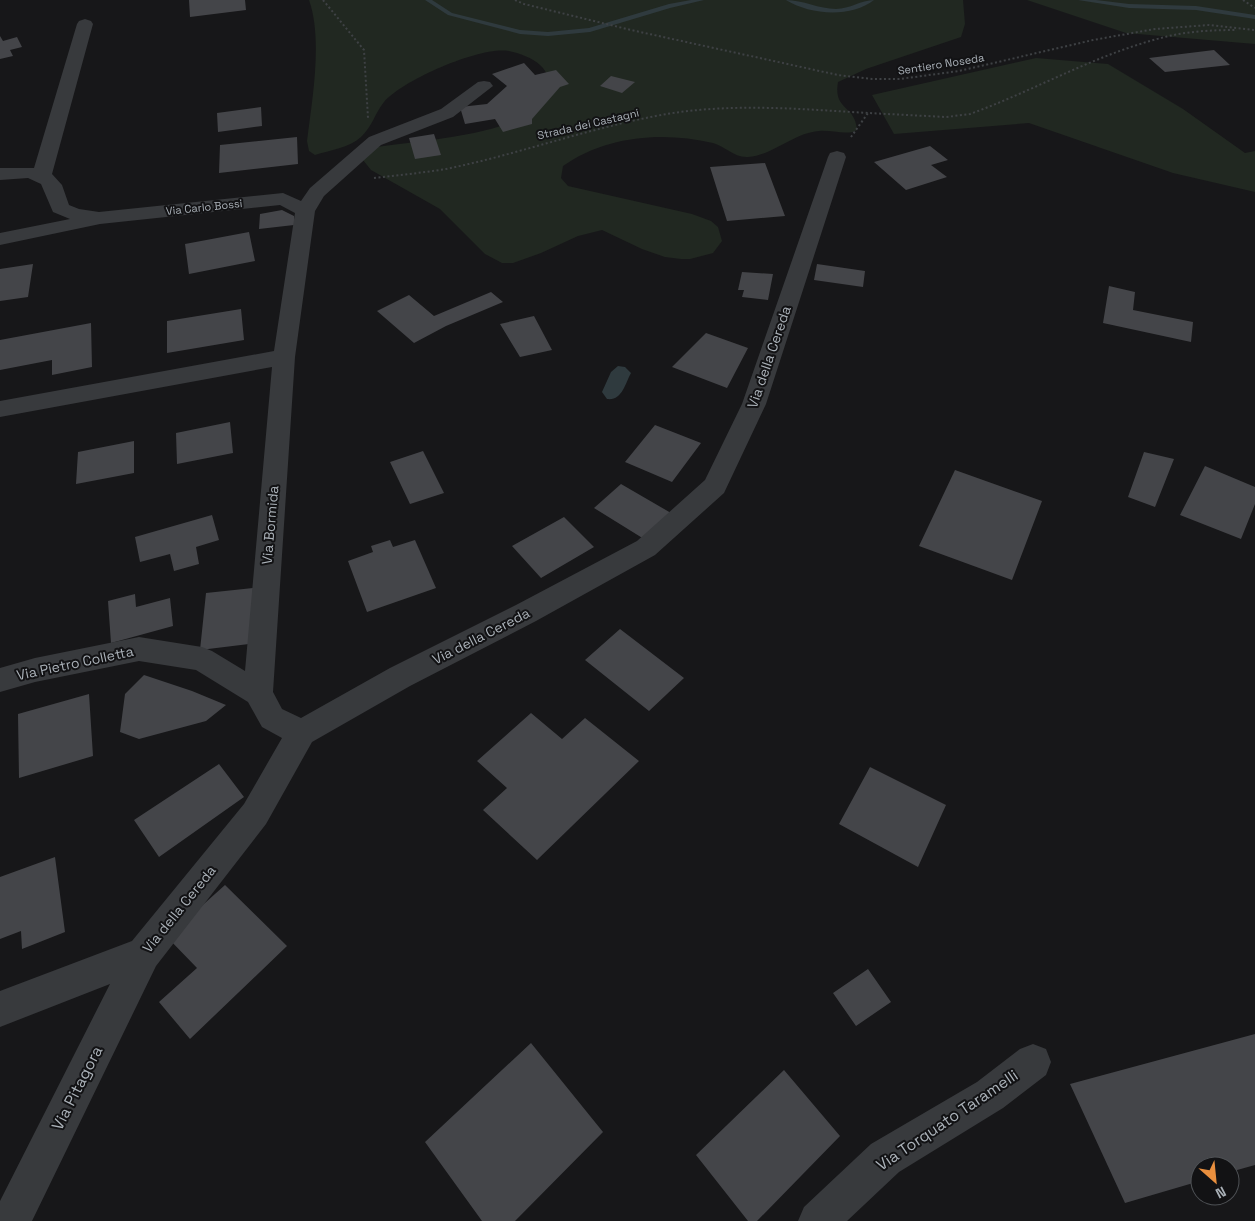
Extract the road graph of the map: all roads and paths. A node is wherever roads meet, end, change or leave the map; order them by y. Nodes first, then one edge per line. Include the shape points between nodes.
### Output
1 (323, 0) edge
2 (515, 0) edge
3 (1243, 0) edge
4 (1255, 8) edge
5 (85, 24) dead end
6 (1250, 29) junction
7 (1255, 30) edge
8 (484, 86) dead end
9 (868, 113) junction
10 (374, 141) junction
11 (837, 157) joint
12 (0, 174) edge
13 (42, 174) junction
14 (311, 202) junction
15 (99, 218) junction
16 (0, 239) edge
17 (284, 357) junction
18 (0, 409) edge
19 (0, 680) edge
20 (258, 693) junction
21 (301, 733) junction
22 (144, 954) junction
23 (0, 1009) edge
24 (1033, 1062) dead end
25 (11, 1221) edge
26 (818, 1221) edge

1 - 10 path via 364,50 367,113
2 - 6 path, Sentiero Noseda via 632,30 838,75 872,79 900,79 959,71 1155,29 1208,25
3 - 4 path
5 - 13 street
6 - 7 path, Sentiero Noseda
6 - 9 path, Strada dei Castagni via 1201,31 1159,38 970,114 946,117
8 - 10 street via 447,113
9 - 11 path
9 - 14 path, Strada dei Castagni via 774,107 669,114 594,129 444,169 359,180
10 - 14 street
11 - 21 street, Via della Cereda via 754,404 715,486 646,548 526,614 400,677
12 - 13 street
13 - 15 street, Via Carlo Bossi via 51,183 60,208
14 - 15 street, Via Carlo Bossi via 283,199
14 - 17 street, Via Bormida
15 - 16 street, Via Carlo Bossi
17 - 18 street
17 - 20 street, Via Bormida
19 - 20 street, Via Pietro Colletta via 140,649 202,659
20 - 21 street, Via Pietro Colletta via 272,718
21 - 22 street, Via della Cereda via 255,814
22 - 23 street, Via della Cereda
22 - 25 street, Via Pitagora
24 - 26 street, Via Torquato Taramelli via 990,1095 885,1158

